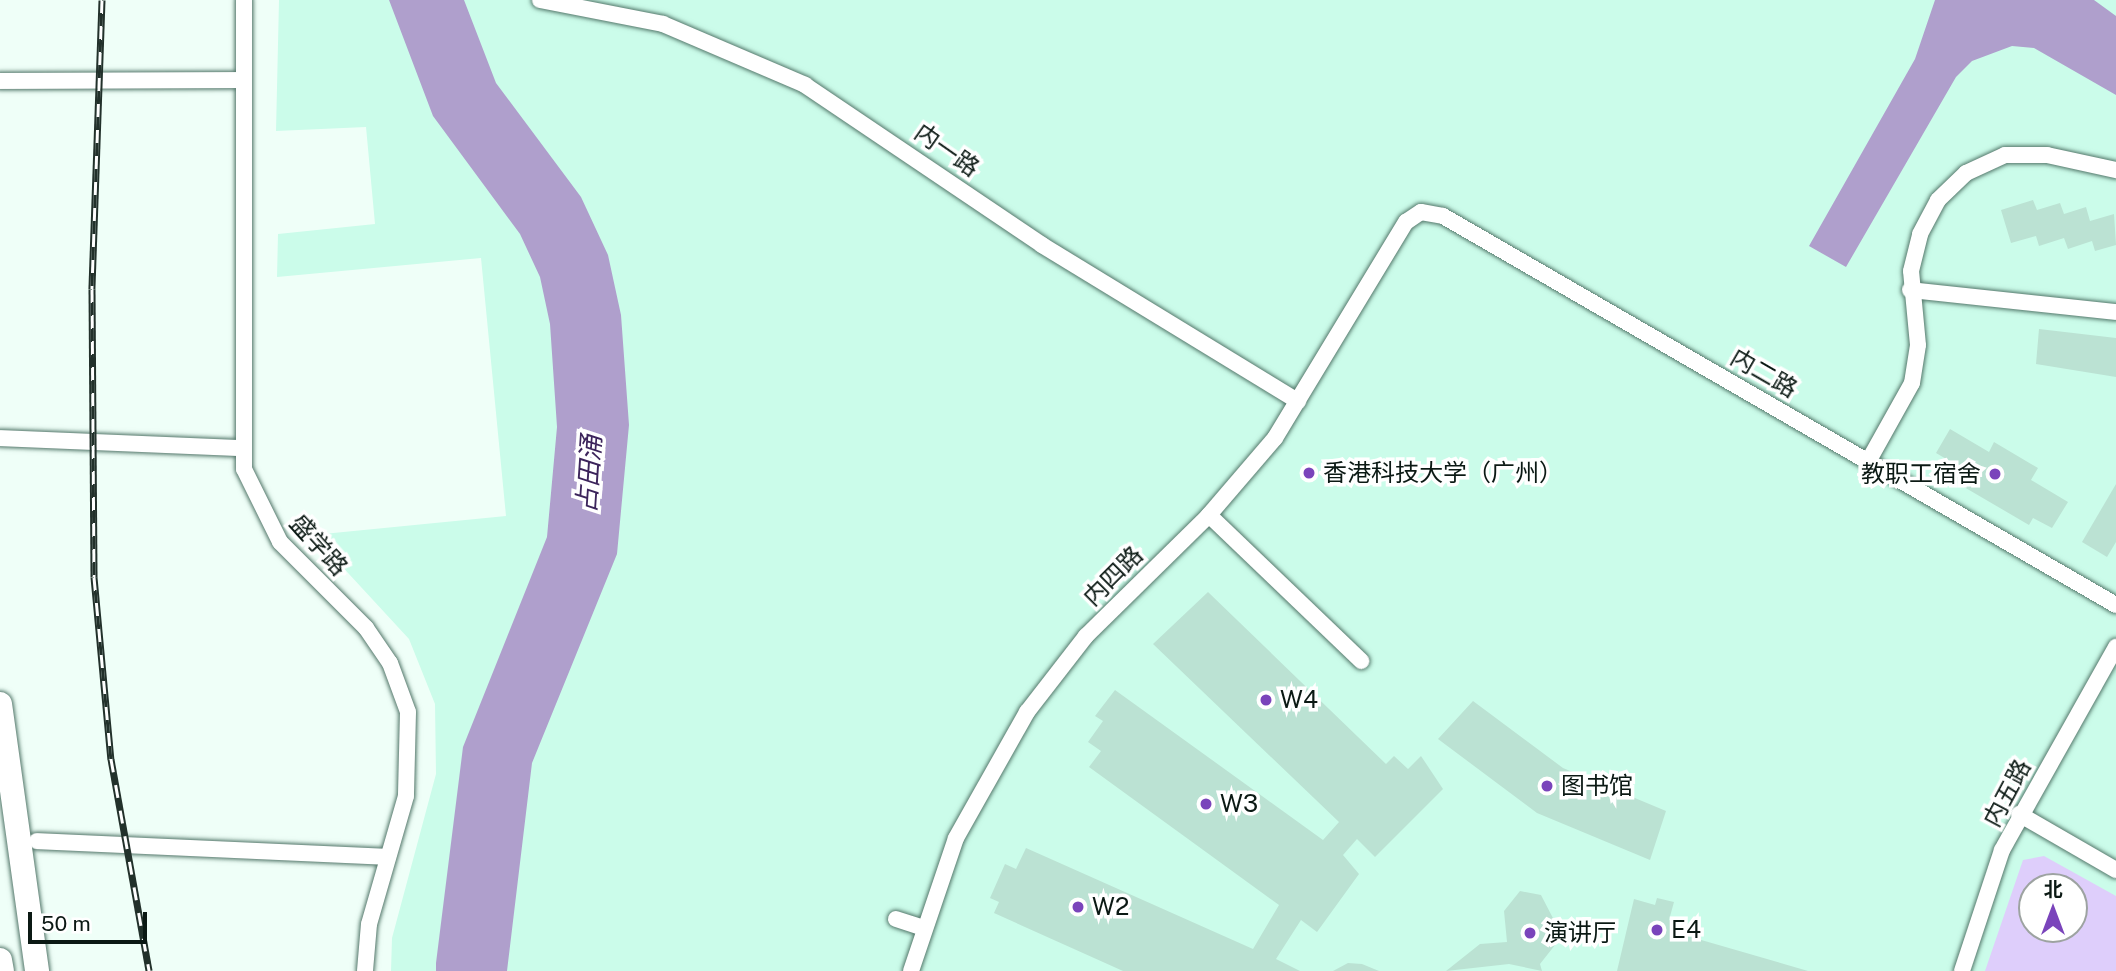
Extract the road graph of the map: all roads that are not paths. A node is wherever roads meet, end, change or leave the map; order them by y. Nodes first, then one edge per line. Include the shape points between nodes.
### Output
1 (244, 0) edge
2 (540, 0) edge
3 (243, 80) junction
4 (0, 81) edge
5 (2116, 170) edge
6 (1394, 241) joint
7 (1910, 290) junction
8 (2116, 312) edge
9 (1298, 401) junction
10 (0, 438) edge
11 (242, 448) junction
12 (1869, 460) junction
13 (1209, 514) junction
14 (2116, 605) edge
15 (2116, 647) edge
16 (1361, 661) dead end
17 (0, 704) edge
18 (2019, 814) junction
19 (37, 841) dead end
20 (388, 856) junction
21 (2116, 870) edge
22 (896, 919) dead end
23 (923, 928) junction
24 (0, 960) edge
25 (2, 971) edge
26 (37, 971) edge
27 (365, 971) edge
28 (911, 971) edge
29 (1962, 971) edge

1 - 3 street, 盛学路
2 - 9 street, 内一路 via 663,24 805,85 1042,245
3 - 4 street
3 - 11 street, 盛学路
5 - 7 street via 2026,152 1984,162 1951,185 1928,216 1914,252
6 - 9 street, 内四路
6 - 12 street, 内二路 via 1413,216 1443,216
7 - 8 street
7 - 12 street via 1918,345 1912,383
9 - 13 street, 内四路
10 - 11 street
11 - 20 street, 盛学路 via 256,502 280,542 366,628 390,663 408,712 406,796
12 - 14 street, 内二路
13 - 16 street
13 - 23 street, 内四路 via 1119,600 1027,712 956,838
15 - 18 street, 内五路
17 - 26 highway
18 - 21 street
18 - 29 street, 内五路 via 1986,887
19 - 20 street
20 - 27 street, 盛学路 via 369,924
22 - 23 street
23 - 28 street, 内四路
24 - 25 highway

